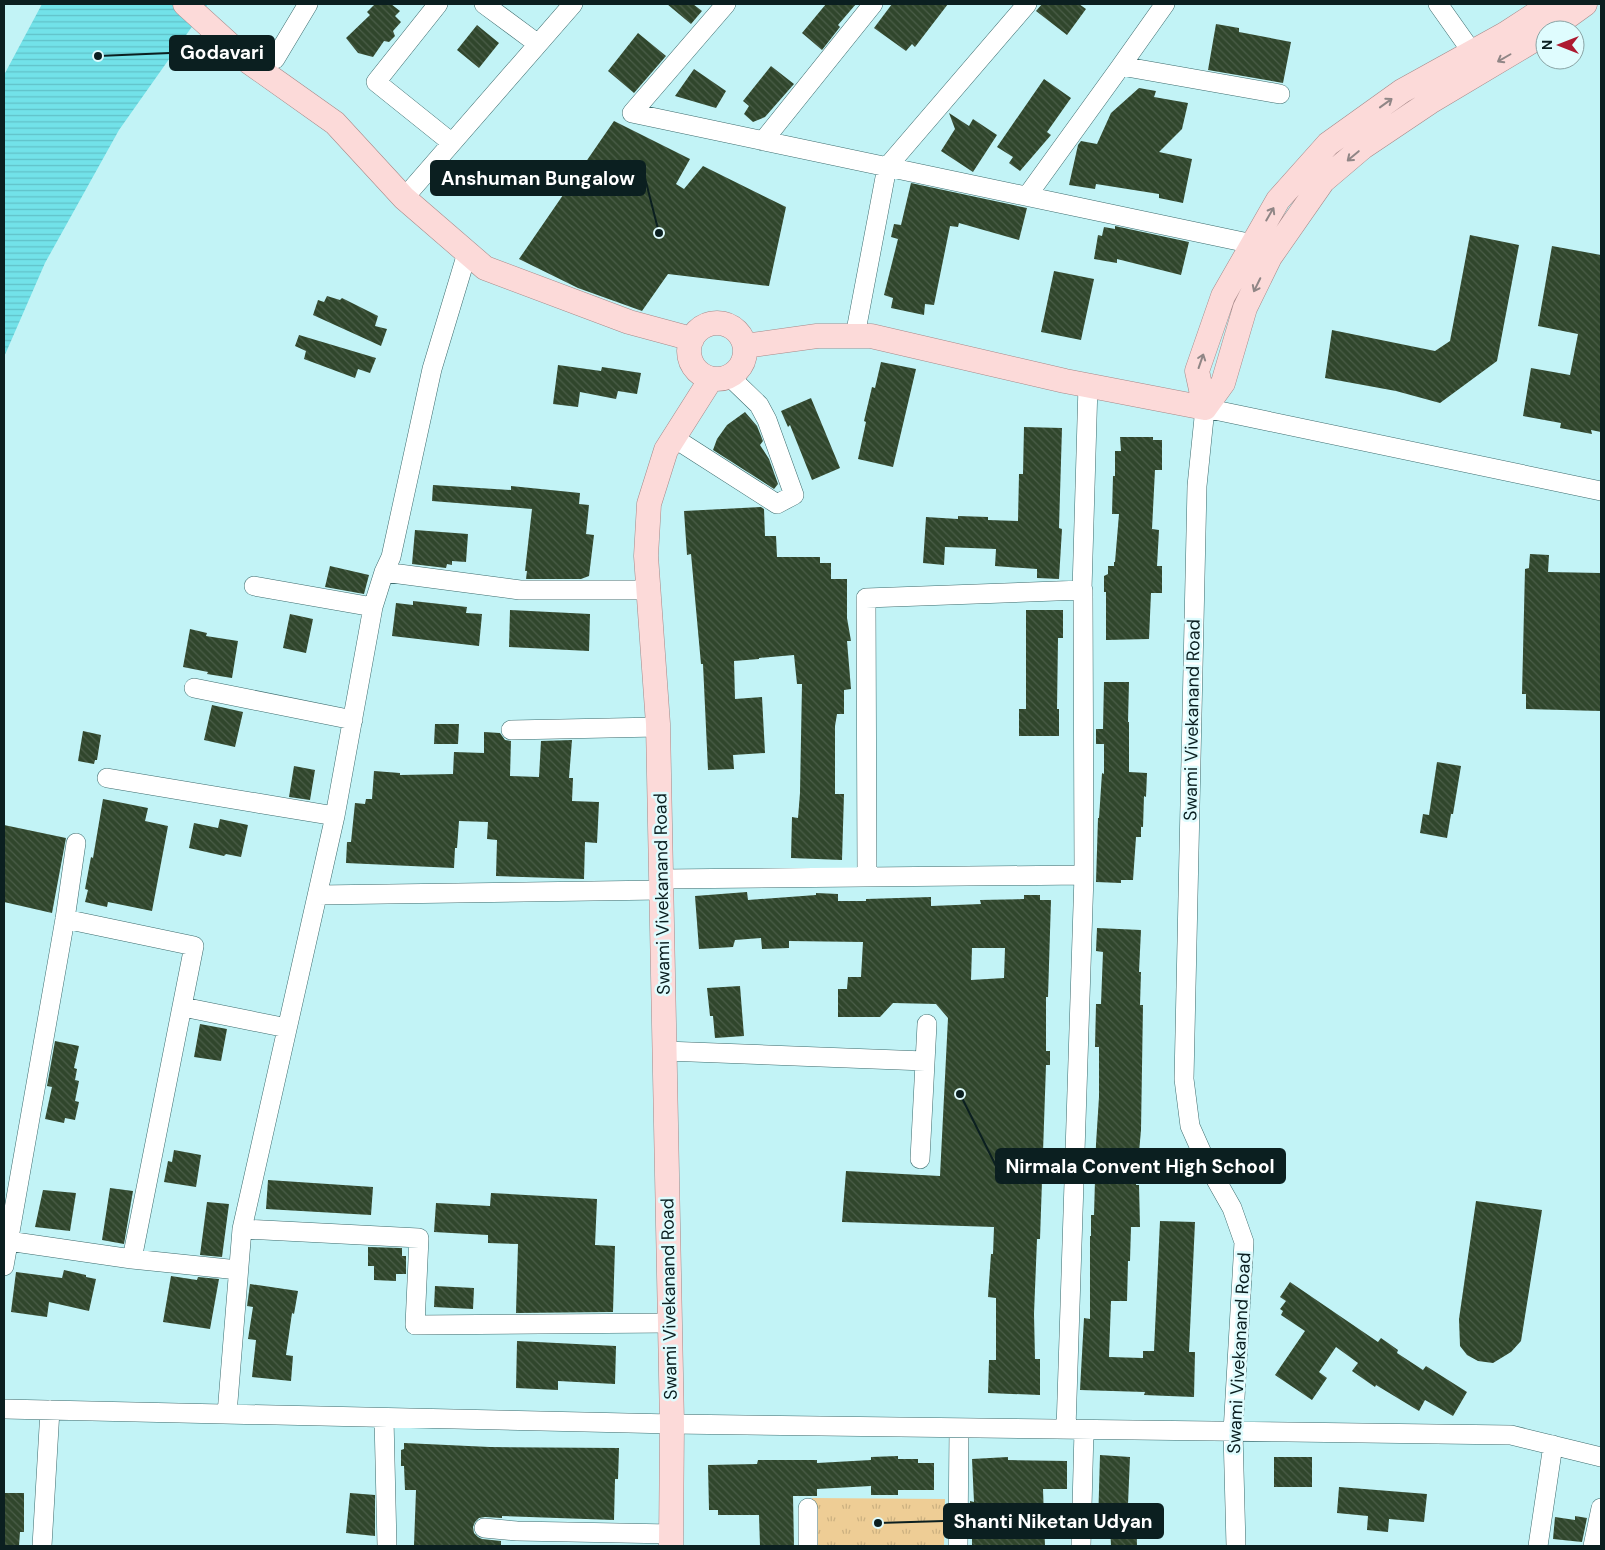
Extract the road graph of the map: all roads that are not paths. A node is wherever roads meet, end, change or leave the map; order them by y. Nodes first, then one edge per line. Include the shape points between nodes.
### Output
1 (185, 4) edge
2 (308, 4) edge
3 (438, 4) edge
4 (484, 4) edge
5 (573, 4) edge
6 (726, 4) edge
7 (873, 4) edge
8 (1027, 4) edge
9 (1165, 4) edge
10 (1438, 4) edge
11 (1551, 4) edge
12 (1586, 4) edge
13 (1563, 20) edge
14 (1535, 39) edge
15 (538, 44) junction
16 (1472, 52) junction
17 (275, 59) dead end
18 (1120, 66) junction
19 (1280, 94) dead end
20 (763, 140) junction
21 (452, 143) junction
22 (888, 167) junction
23 (1027, 196) junction
24 (404, 198) junction
25 (1262, 250) junction
26 (467, 253) junction
27 (855, 336) junction
28 (692, 339) junction
29 (745, 346) junction
30 (720, 378) junction
31 (1088, 385) junction
32 (1205, 408) junction
33 (674, 438) junction
34 (1601, 491) edge
35 (384, 572) junction
36 (254, 586) dead end
37 (649, 590) junction
38 (1082, 590) junction
39 (373, 607) junction
40 (194, 688) dead end
41 (353, 720) junction
42 (658, 726) junction
43 (511, 730) dead end
44 (107, 778) dead end
45 (335, 816) junction
46 (76, 843) dead end
47 (1084, 875) junction
48 (867, 877) junction
49 (661, 884) junction
50 (318, 895) junction
51 (64, 919) junction
52 (183, 1007) junction
53 (927, 1024) dead end
54 (288, 1028) junction
55 (664, 1052) junction
56 (925, 1061) junction
57 (920, 1159) dead end
58 (242, 1229) junction
59 (8, 1241) junction
60 (132, 1259) junction
61 (4, 1266) edge
62 (238, 1270) junction
63 (670, 1324) junction
64 (4, 1409) edge
65 (50, 1410) junction
66 (227, 1414) junction
67 (384, 1418) junction
68 (672, 1424) junction
69 (959, 1428) junction
70 (1075, 1430) junction
71 (1233, 1432) junction
72 (1553, 1446) junction
73 (1601, 1457) edge
74 (808, 1508) dead end
75 (1601, 1508) edge
76 (484, 1528) dead end
77 (517, 1538) edge
78 (671, 1540) edge
79 (42, 1546) edge
80 (387, 1546) edge
81 (808, 1546) edge
82 (958, 1546) edge
83 (1081, 1546) edge
84 (1236, 1546) edge
85 (1538, 1546) edge
86 (1594, 1546) edge

1 - 24 main road via 248,62 334,124
2 - 17 street
3 - 21 street via 376,82
4 - 15 street
5 - 15 street
6 - 20 street via 632,113
7 - 20 street
8 - 22 street
9 - 18 street
10 - 16 street
11 - 16 main road
12 - 13 main road
14 -> 25 main road, Swami Vivekanand Road via 1430,102 1364,147 1323,181
15 - 21 street
25 -> 16 main road via 1278,200 1328,144 1402,92
18 - 19 street
18 - 23 street
20 - 22 street
21 - 24 street
22 - 23 street
22 - 27 street
23 - 25 street
24 - 26 main road
25 - 32 main road, Swami Vivekanand Road via 1223,383
26 - 28 main road via 485,268 629,322
26 - 35 street via 432,368 391,557
27 - 29 main road via 817,336
27 - 31 main road via 871,336
28 - 29 main road via 709,324 724,324 737,331
28 - 30 main road via 689,354 692,364 701,374
29 - 30 main road via 738,371
30 - 33 main road, Swami Vivekanand Road
30 - 33 street via 759,405 794,494 777,504
31 - 32 main road
31 - 38 street
32 - 34 street
32 - 71 street, Swami Vivekanand Road via 1197,486 1184,1079 1190,1126 1232,1208 1244,1242
33 - 37 main road, Swami Vivekanand Road via 666,450 649,504 646,556
35 - 37 street via 520,590
35 - 39 street
36 - 39 street
37 - 42 main road, Swami Vivekanand Road
38 - 47 street
38 - 48 street via 866,598
39 - 41 street
40 - 41 street
41 - 45 street
42 - 43 street
42 - 49 main road, Swami Vivekanand Road
44 - 45 street
45 - 50 street
46 - 51 street
47 - 48 street
47 - 70 street
48 - 49 street
49 - 50 street
49 - 55 main road, Swami Vivekanand Road
50 - 54 street
51 - 52 street via 194,946
51 - 59 street
52 - 54 street
52 - 60 street
53 - 56 street
54 - 58 street
55 - 56 street
55 - 63 main road, Swami Vivekanand Road
56 - 57 street
58 - 62 street
58 - 63 street via 419,1238 415,1325
59 - 60 street
59 - 61 street
60 - 62 street
62 - 66 street
63 - 68 main road, Swami Vivekanand Road
64 - 65 street
65 - 66 street
65 - 79 street
66 - 67 street
67 - 68 street
67 - 80 street
68 - 69 street
68 - 78 main road, Swami Vivekanand Road
69 - 70 street
69 - 82 street
70 - 71 street
70 - 83 street
71 - 72 street via 1510,1435
71 - 84 street, Swami Vivekanand Road
72 - 73 street
72 - 85 street
74 - 81 street
75 - 86 street
76 - 77 street
77 - 78 street

